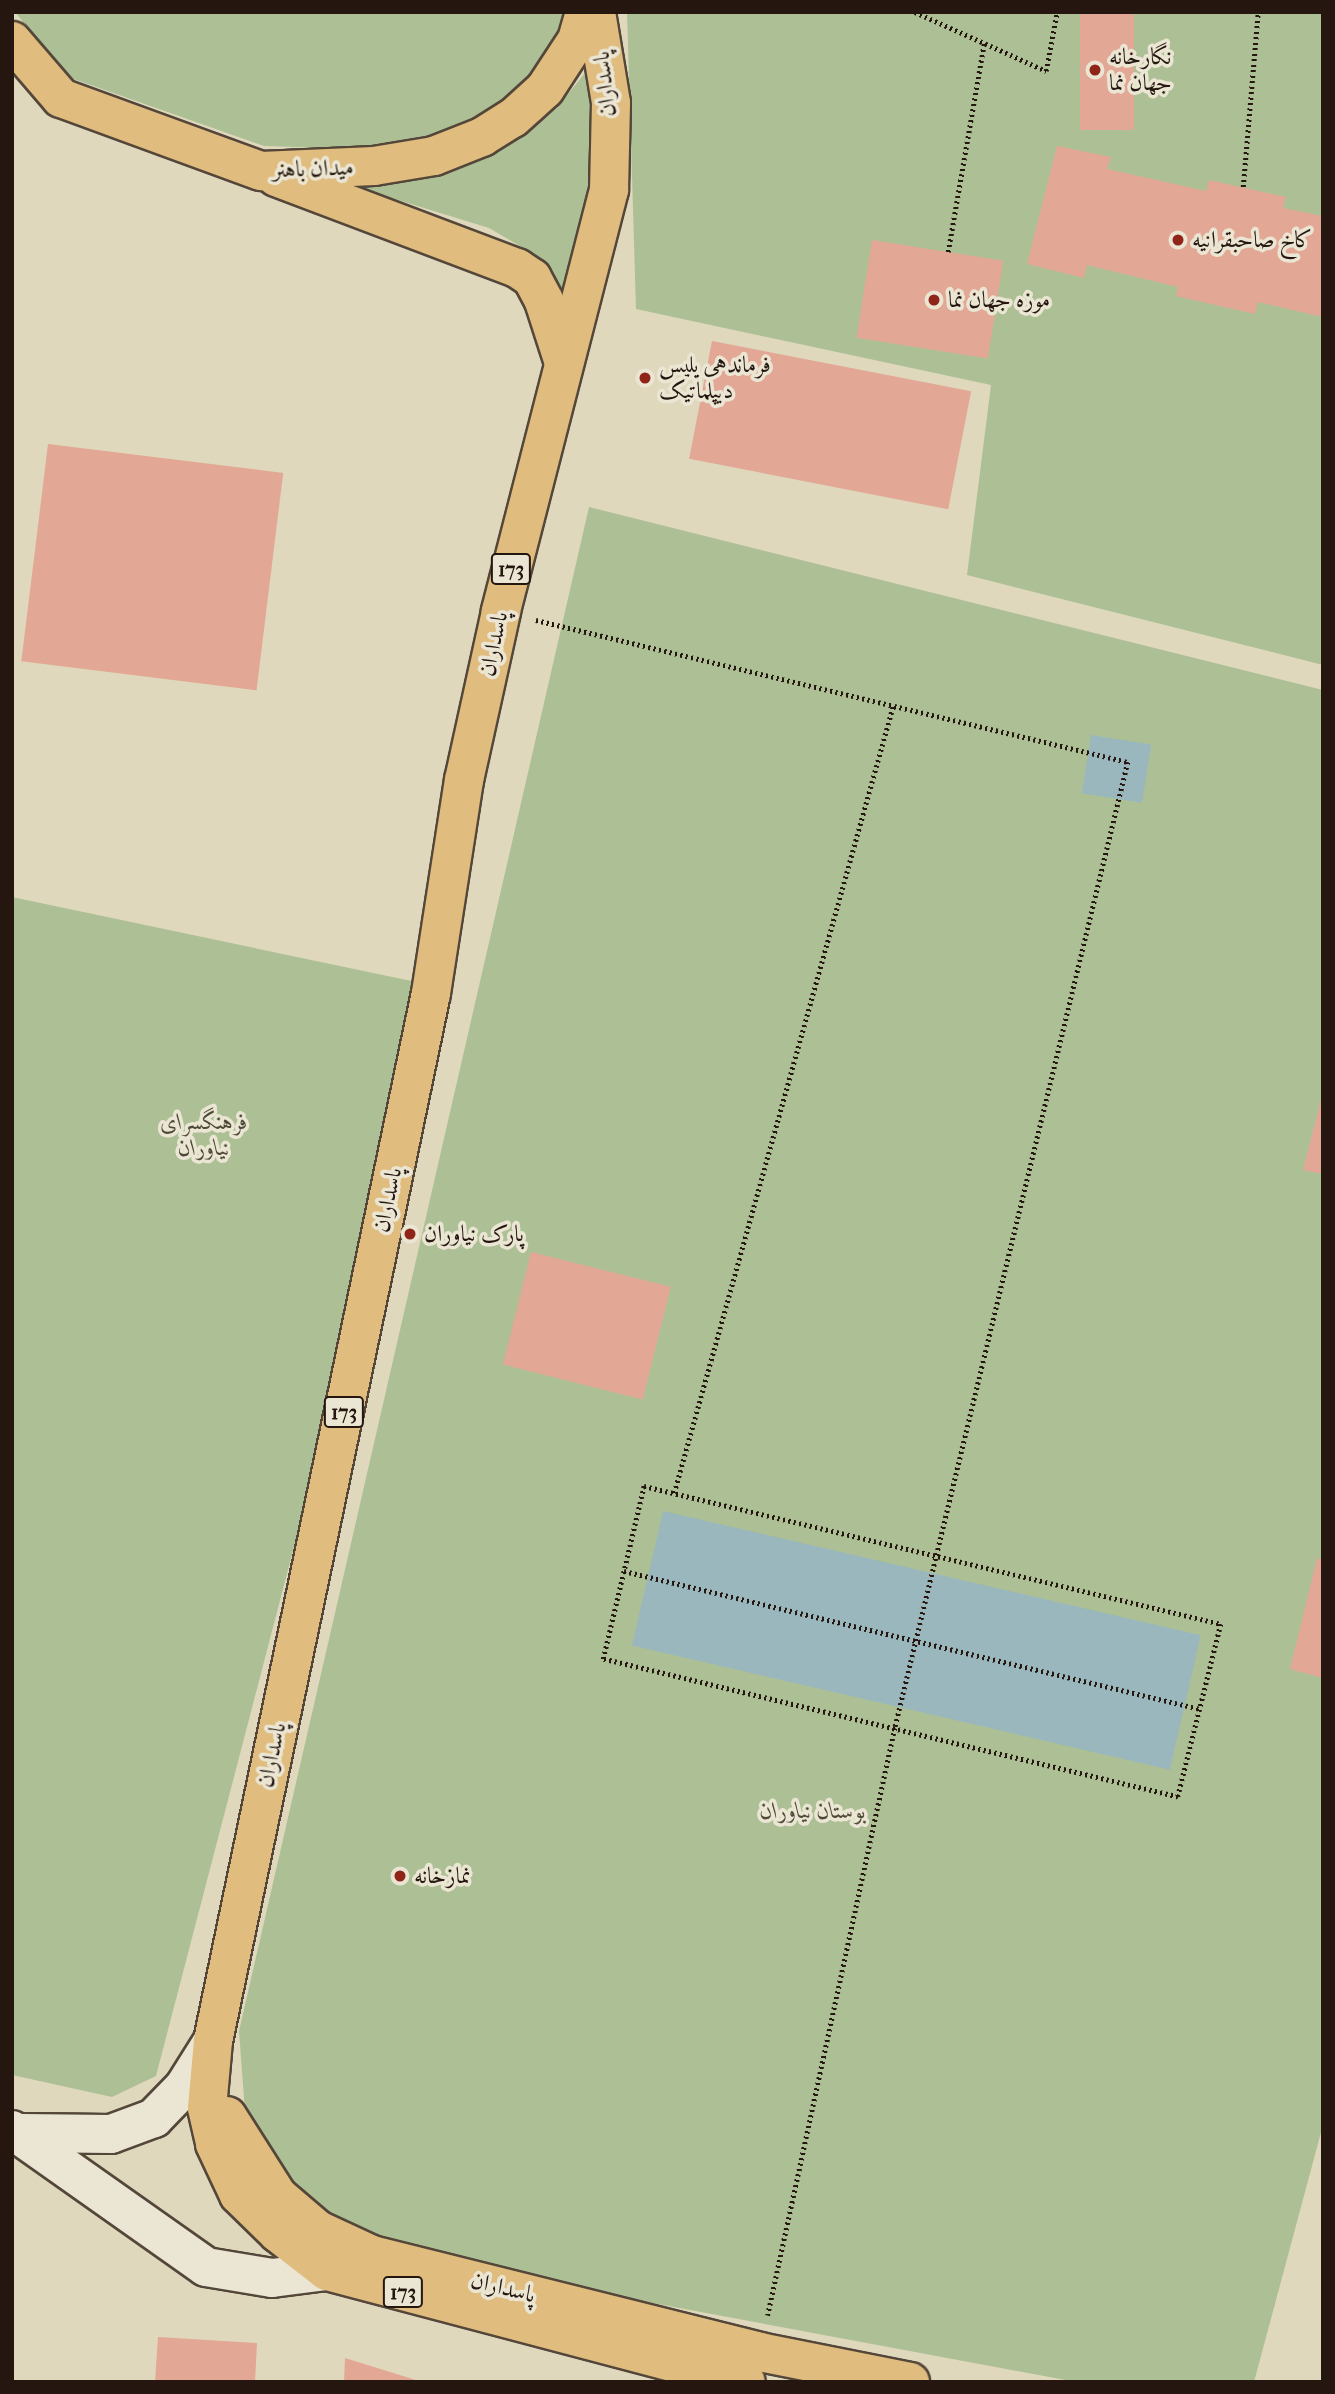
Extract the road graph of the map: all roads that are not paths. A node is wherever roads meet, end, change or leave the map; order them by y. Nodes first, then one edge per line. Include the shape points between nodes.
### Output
1 (585, 12) edge
2 (596, 12) edge
3 (12, 41) edge
4 (12, 81) edge
5 (61, 98) junction
6 (261, 171) junction
7 (563, 360) junction
8 (213, 2041) junction
9 (16, 2131) edge
10 (327, 2271) junction
11 (753, 2367) edge
12 (910, 2382) edge

1 - 6 main road, میدان باهنر via 577,40 545,89 513,118 482,137 434,156 374,166
2 - 7 main road, پاسداران / 173 via 611,103 609,190
3 - 5 main road, میدان باهنر
4 - 5 main road
5 - 6 main road, میدان باهنر
6 - 7 main road via 517,268 532,278 544,301
7 - 8 main road, پاسداران / 173 via 464,780 431,993
8 - 9 street via 184,2087 153,2118 111,2134
8 - 10 main road, پاسداران / 173 via 207,2108 215,2144 240,2194 278,2233
8 - 11 main road, پاسداران / 173 via 228,2118 278,2196 318,2230 372,2255
9 - 10 street via 206,2267 272,2278
10 - 11 main road, پاسداران / 173
11 - 12 main road, پاسداران / 173

